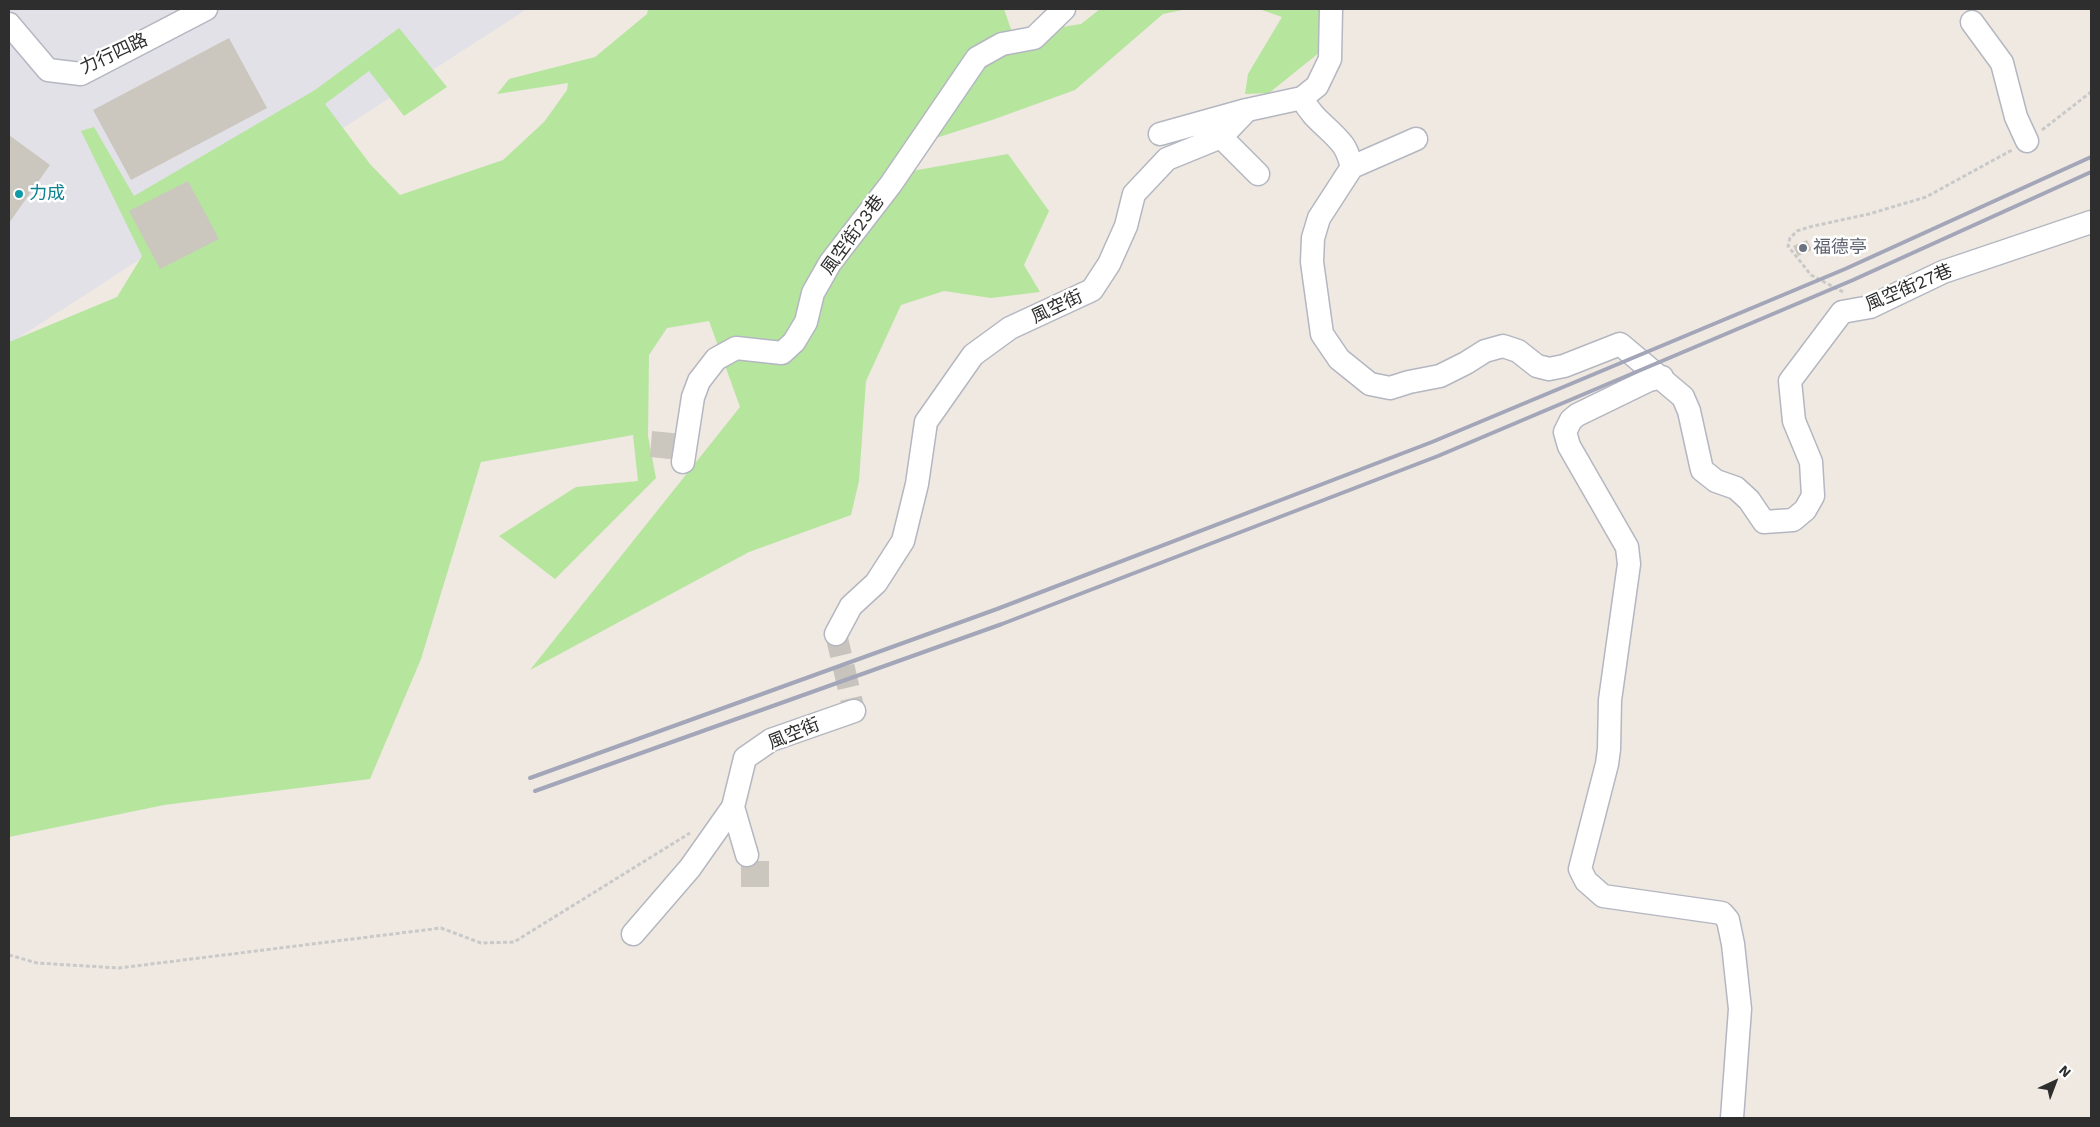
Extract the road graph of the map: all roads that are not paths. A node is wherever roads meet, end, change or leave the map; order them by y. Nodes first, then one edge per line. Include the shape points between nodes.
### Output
1 (206, 9) edge
2 (1064, 9) edge
3 (1331, 9) edge
4 (1972, 22) dead end
5 (9, 24) edge
6 (1302, 98) junction
7 (1247, 110) junction
8 (1160, 134) dead end
9 (1221, 137) junction
10 (1416, 139) dead end
11 (2027, 141) road end
12 (1352, 167) junction
13 (1258, 174) dead end
14 (2091, 222) edge
15 (1662, 378) junction
16 (683, 462) dead end
17 (836, 634) tunnel mouth
18 (854, 711) dead end
19 (733, 807) junction
20 (747, 855) dead end
21 (632, 934) dead end
22 (1732, 1118) edge

1 - 5 street, 力行四路 via 81,74 48,70
2 - 16 street, 風空街23巷 via 1034,38 1002,44 977,58 890,184 830,263 813,293 806,322 794,342 782,353 736,348 716,359 693,396
3 - 6 street via 1330,59 1317,86
4 - 11 street via 2002,63 2016,117
6 - 7 street
6 - 12 street via 1318,122 1343,145
7 - 8 street
7 - 9 street, 風空街
9 - 13 street
9 - 17 street, 風空街 via 1167,159 1134,194 1123,234 1092,290 1010,328 973,355 926,422 917,484 903,541 876,583 851,606
10 - 12 street
12 - 15 street, 風空街27巷 via 1318,218 1312,262 1322,334 1339,359 1370,384 1390,388 1440,376 1485,351 1503,346 1518,351 1537,366 1549,369 1620,344
14 - 15 street, 風空街27巷 via 1943,272 1865,308 1842,312 1790,381 1794,421 1811,462 1813,496 1805,510 1793,520 1764,522 1736,488 1716,481 1702,470 1683,397
15 - 22 street via 1649,380 1578,415 1570,420 1565,432 1569,446 1628,547 1629,564 1610,700 1607,764 1580,869 1586,881 1603,896 1722,913 1728,920 1740,1009
18 - 19 street, 風空街 via 778,737 745,758
19 - 20 street
19 - 21 street via 690,868

